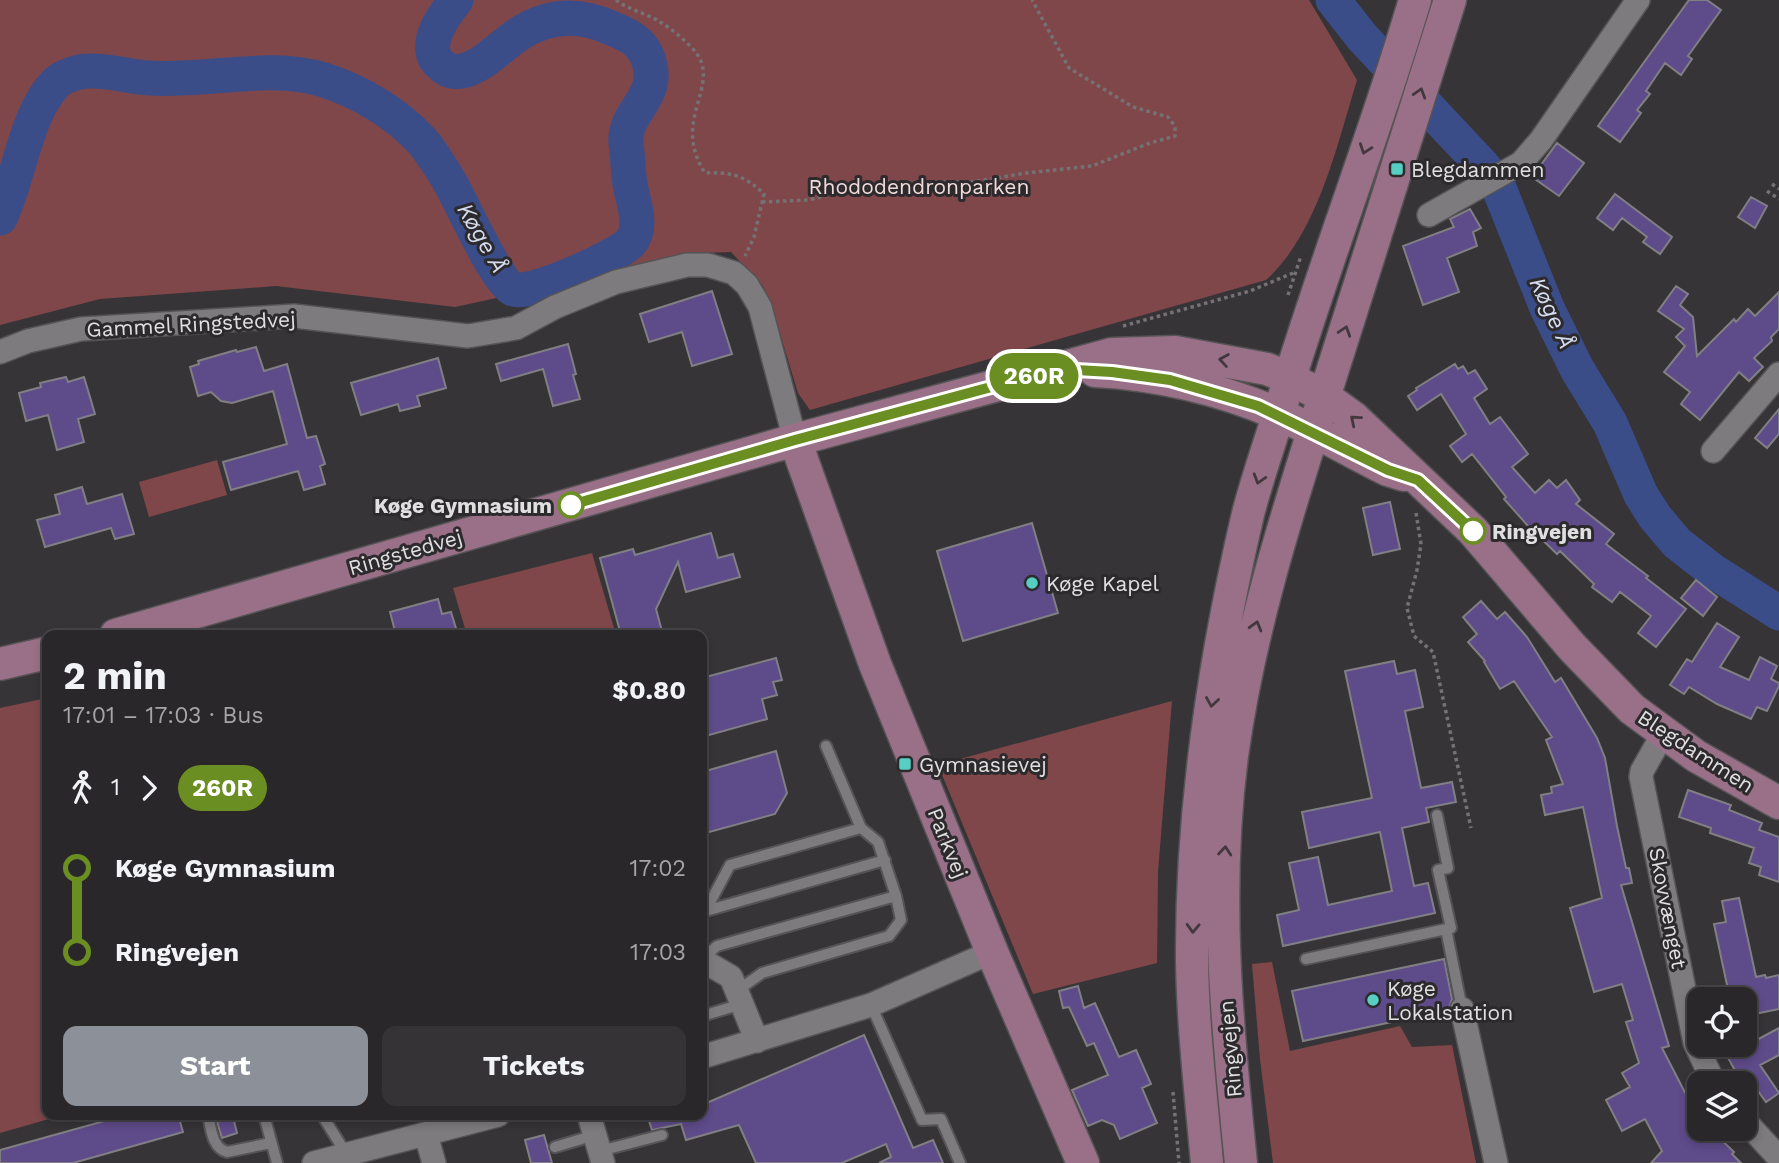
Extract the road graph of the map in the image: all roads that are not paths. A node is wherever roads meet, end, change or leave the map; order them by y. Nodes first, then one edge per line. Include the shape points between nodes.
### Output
1 (1450, 0) edge
2 (1639, 0) edge
3 (1411, 14) edge
4 (1429, 215) dead end
5 (0, 352) edge
6 (1058, 369) junction
7 (1779, 374) edge
8 (1289, 377) junction
9 (1325, 397) junction
10 (1278, 414) junction
11 (1314, 432) junction
12 (795, 440) junction
13 (1713, 451) dead end
14 (1418, 480) junction
15 (133, 630) edge
16 (42, 654) edge
17 (0, 664) edge
18 (1663, 734) junction
19 (826, 746) dead end
20 (1779, 803) edge
21 (1437, 815) dead end
22 (861, 828) junction
23 (885, 860) junction
24 (896, 896) junction
25 (707, 906) edge
26 (707, 910) edge
27 (1446, 929) junction
28 (992, 952) junction
29 (707, 955) edge
30 (1306, 959) dead end
31 (707, 962) edge
32 (739, 998) junction
33 (871, 1005) junction
34 (1462, 1009) joint
35 (707, 1014) edge
36 (757, 1041) junction
37 (707, 1056) edge
38 (1708, 1071) edge
39 (209, 1120) edge
40 (265, 1120) edge
41 (325, 1120) edge
42 (480, 1120) edge
43 (1757, 1134) edge
44 (426, 1135) junction
45 (662, 1135) dead end
46 (597, 1141) edge
47 (271, 1143) junction
48 (555, 1147) dead end
49 (347, 1155) junction
50 (1779, 1158) edge
51 (277, 1163) edge
52 (314, 1163) edge
53 (434, 1163) edge
54 (960, 1163) edge
55 (1083, 1163) edge
56 (1208, 1163) edge
57 (1241, 1163) edge
58 (1496, 1163) edge

9 -> 1 main road, Ringvejen
2 - 4 street via 1521,163
3 -> 8 main road, Ringvejen
5 - 12 street, Gammel Ringstedvej via 80,329 294,316 468,336 516,328 616,282 687,265 708,265 734,273 760,307
8 -> 6 main road, Ringstedvej via 1258,366 1175,352 1112,354
6 - 10 main road, Ringstedvej via 1170,380
6 - 12 main road, Ringstedvej
7 - 13 street
8 - 9 main road, Ringstedvej
8 - 10 main road, Ringvejen
9 - 11 main road, Ringvejen
14 -> 9 main road, Blegdammen via 1354,418
10 - 11 main road, Ringstedvej
10 -> 56 main road, Ringvejen via 1249,511 1205,743 1192,959
11 - 14 main road, Blegdammen
57 -> 11 main road, Ringvejen via 1224,957 1223,868 1232,757 1253,639
12 - 15 main road, Ringstedvej
12 - 28 main road, Parkvej via 875,664
14 - 18 main road, Blegdammen via 1473,531 1572,647
16 - 17 main road
18 - 20 main road, Blegdammen
18 - 38 street, Skovvænget via 1640,777 1695,1043
19 - 22 lane
21 - 27 lane via 1448,868 1438,870 1451,928
22 - 23 lane via 878,842
22 - 25 lane via 730,865
23 - 24 lane
23 - 26 lane
24 - 29 lane via 717,946
24 - 32 lane via 901,920 889,936 762,973
27 - 30 lane
27 - 34 lane
28 - 33 street
28 - 55 main road, Parkvej
31 - 32 street via 731,977
32 - 35 lane
32 - 36 street
33 - 36 street
33 - 54 lane via 922,1120 941,1119
34 - 58 street
36 - 37 street
39 - 47 lane via 220,1150
40 - 47 lane
41 - 49 lane
42 - 44 street
43 - 50 street
44 - 49 street
44 - 53 street
45 - 46 lane
46 - 48 lane
47 - 51 lane
49 - 52 street

